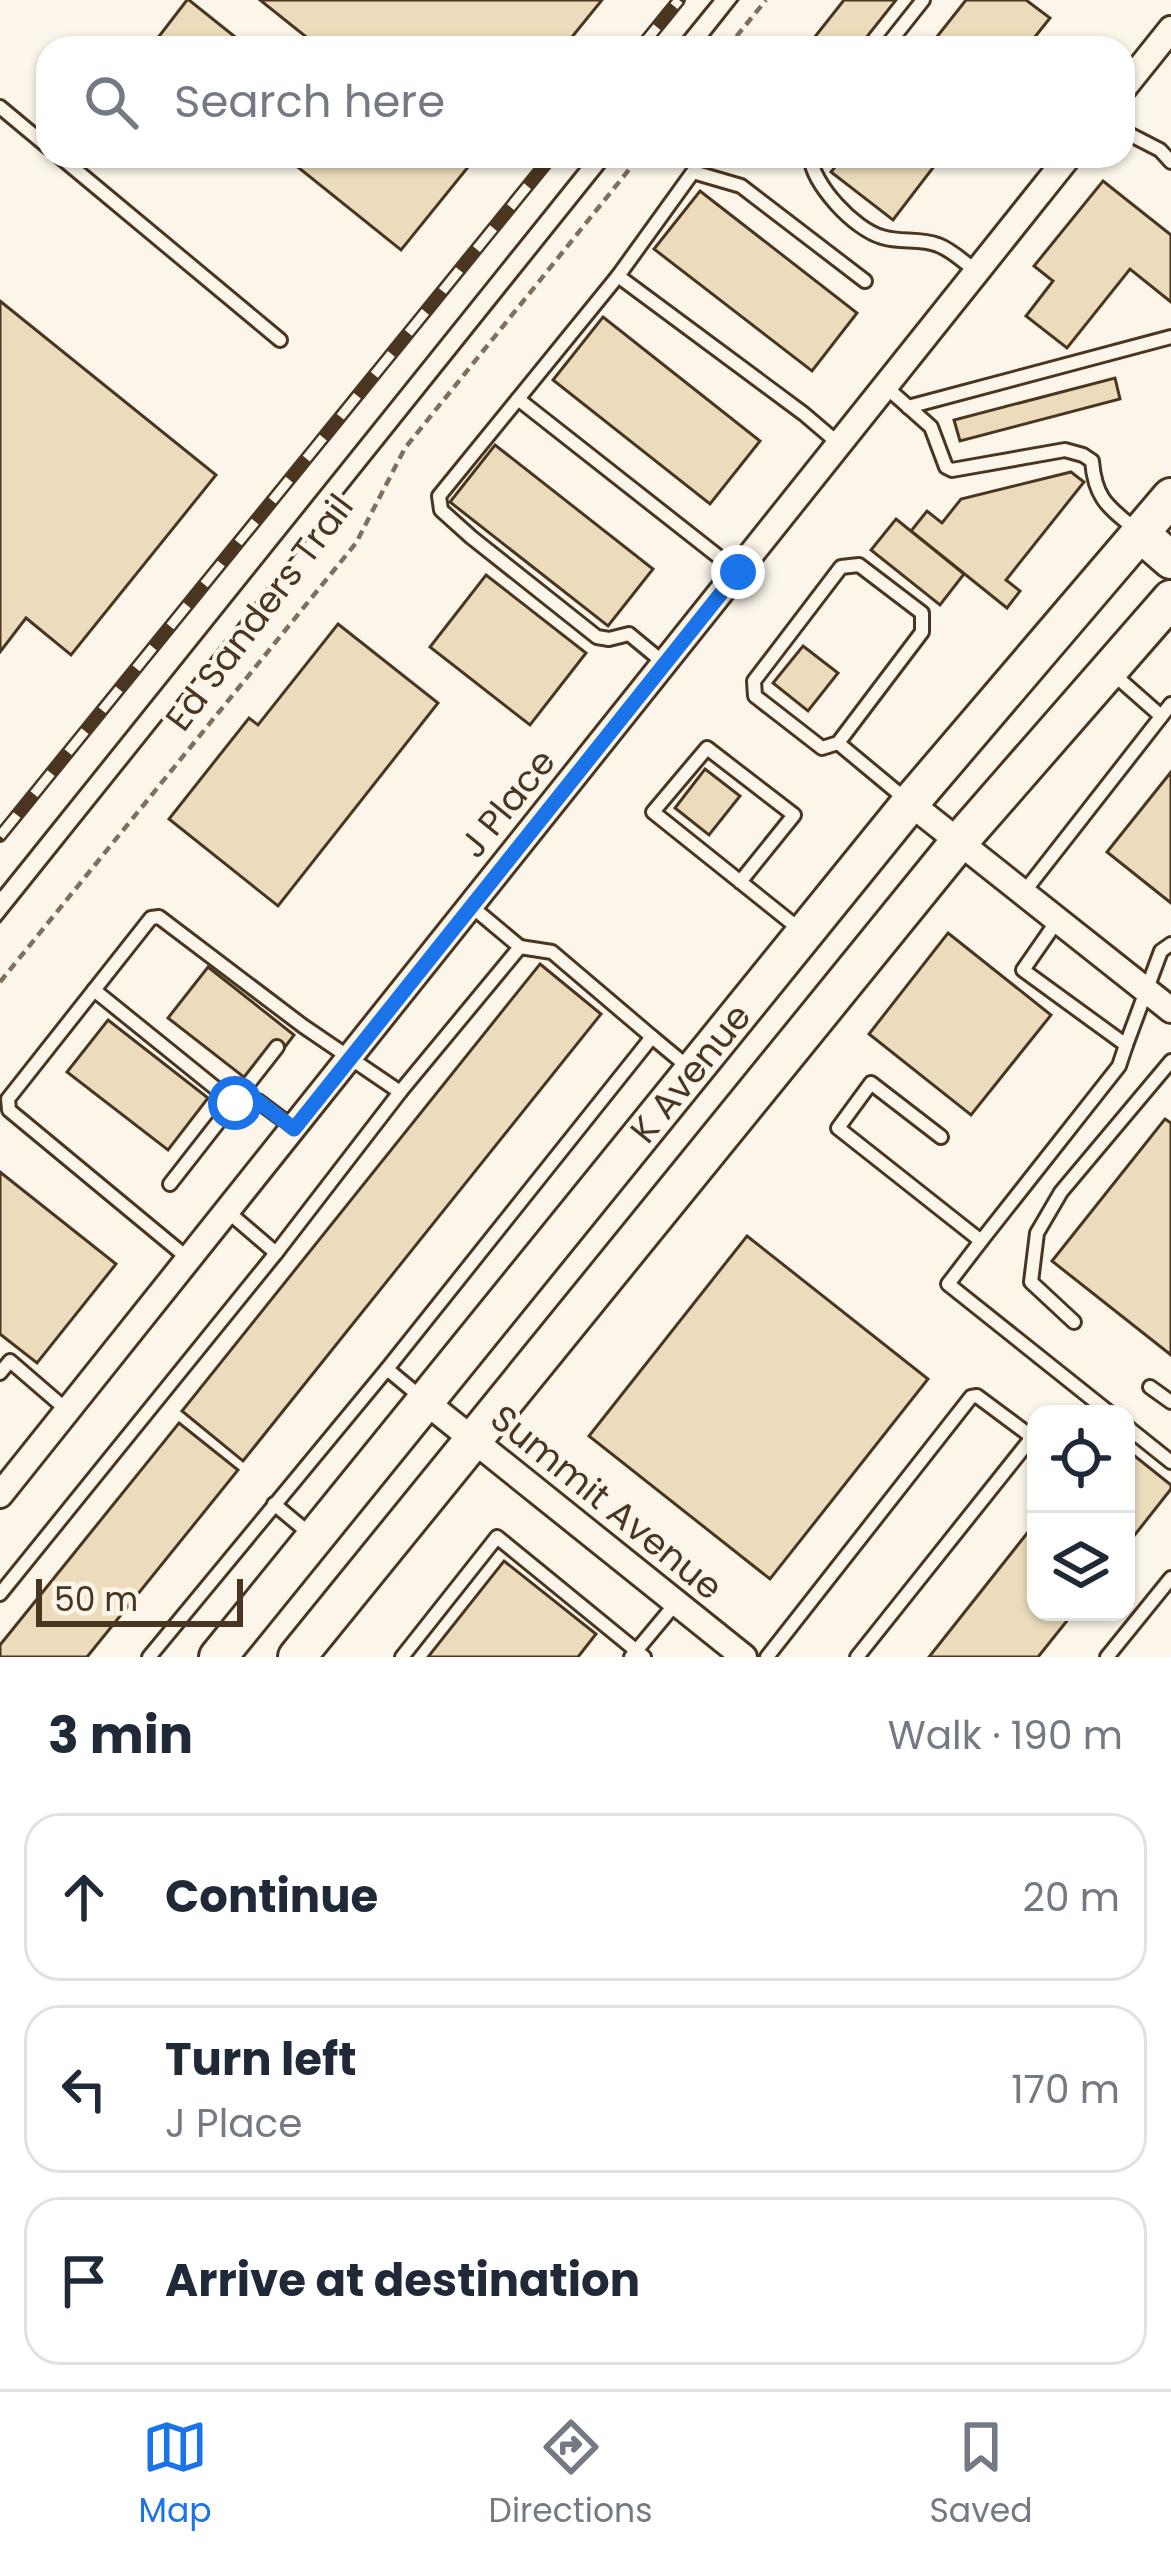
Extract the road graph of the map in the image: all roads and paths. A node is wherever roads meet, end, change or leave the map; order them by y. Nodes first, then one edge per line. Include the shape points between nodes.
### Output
1 (766, 0) edge
2 (923, 0) edge
3 (1171, 29) edge
4 (737, 36) edge
5 (894, 36) edge
6 (1135, 74) edge
7 (0, 107) edge
8 (36, 137) edge
9 (1135, 137) edge
10 (1171, 162) edge
11 (73, 168) edge
12 (630, 168) edge
13 (812, 168) edge
14 (1059, 168) edge
15 (976, 272) junction
16 (618, 276) junction
17 (865, 280) dead end
18 (1171, 337) edge
19 (280, 340) dead end
20 (885, 386) junction
21 (518, 399) junction
22 (908, 407) junction
23 (838, 443) junction
24 (1171, 497) edge
25 (1140, 533) junction
26 (1171, 560) edge
27 (738, 572) junction
28 (1171, 598) edge
29 (664, 663) junction
30 (1109, 670) junction
31 (1171, 704) edge
32 (1161, 716) junction
33 (838, 742) junction
34 (910, 803) junction
35 (958, 843) junction
36 (740, 882) junction
37 (1023, 894) junction
38 (471, 906) junction
39 (1058, 921) junction
40 (804, 933) junction
41 (1171, 944) edge
42 (520, 947) junction
43 (0, 982) edge
44 (94, 990) junction
45 (1146, 991) junction
46 (1171, 1010) edge
47 (652, 1037) junction
48 (1126, 1045) junction
49 (277, 1047) dead end
50 (348, 1059) junction
51 (1171, 1061) edge
52 (692, 1070) junction
53 (1166, 1077) edge
54 (400, 1093) junction
55 (235, 1103) junction
56 (294, 1129) junction
57 (941, 1137) dead end
58 (170, 1184) dead end
59 (227, 1211) junction
60 (981, 1241) junction
61 (276, 1253) junction
62 (190, 1260) junction
63 (1074, 1322) dead end
64 (387, 1369) junction
65 (0, 1373) edge
66 (1150, 1387) dead end
67 (426, 1402) junction
68 (1171, 1402) edge
69 (1100, 1405) edge
70 (68, 1411) junction
71 (1135, 1433) edge
72 (472, 1440) junction
73 (1171, 1462) edge
74 (0, 1495) edge
75 (274, 1504) junction
76 (315, 1538) junction
77 (1171, 1578) edge
78 (0, 1594) edge
79 (676, 1603) junction
80 (637, 1655) edge
81 (149, 1657) edge
82 (218, 1657) edge
83 (297, 1657) edge
84 (402, 1657) edge
85 (744, 1657) edge
86 (767, 1657) edge
87 (857, 1657) edge
88 (1107, 1657) edge

1 - 4 path
2 - 5 lane
3 - 6 street
7 - 8 lane
9 - 10 lane
11 - 19 lane
12 - 43 path, Ed Sanders Trail via 405,448 356,543
13 - 15 lane via 851,218 878,236 943,246
14 - 15 street, J Place
15 - 20 street, J Place
16 - 17 lane via 693,172 741,186
16 - 21 lane
16 - 23 lane
18 - 22 lane
20 - 22 lane
20 - 23 street, J Place
21 - 27 lane
21 - 29 lane via 439,496 441,510 596,638 629,634
22 - 25 lane via 932,428 952,470 1065,450 1083,455 1104,504
23 - 27 street, J Place
24 - 25 main road, K Avenue
25 - 26 main road
25 - 34 main road, K Avenue
27 - 29 street, J Place
28 - 30 main road, K Avenue
29 - 38 street, J Place
30 - 32 lane
30 - 35 main road, K Avenue
31 - 32 lane
32 - 37 lane
33 - 33 lane via 922,632 922,613 860,565 841,567 754,681 755,695 822,748
33 - 34 lane
34 - 35 street
34 - 40 main road, K Avenue
35 - 37 street
35 - 72 main road, K Avenue
36 - 36 lane via 653,812 707,748 794,815
36 - 40 lane
37 - 39 street
38 - 42 lane
38 - 50 street, J Place
39 - 45 street
39 - 48 lane via 1023,970
40 - 52 main road, K Avenue
41 - 45 lane
42 - 47 lane via 552,952
42 - 54 lane
44 - 50 lane via 159,917 293,1026
44 - 55 lane
44 - 62 lane via 8,1099 9,1110
45 - 46 street
45 - 48 lane
47 - 52 lane
47 - 64 lane
48 - 60 lane via 1119,1066
49 - 55 lane
50 - 54 lane
50 - 56 street, J Place
51 - 53 lane
52 - 67 main road, K Avenue
53 - 63 lane via 1060,1192 1037,1233 1031,1282
54 - 61 lane
55 - 56 lane via 258,1101
55 - 58 lane
56 - 59 street, J Place
57 - 60 lane via 872,1083 838,1128
59 - 61 lane
59 - 62 street, J Place
60 - 69 lane via 948,1284
61 - 78 lane
62 - 70 street, J Place
64 - 67 lane
64 - 75 lane
65 - 70 lane via 10,1361
66 - 68 lane
67 - 72 street, Summit Avenue
67 - 76 main road, K Avenue
70 - 74 street, J Place
71 - 73 lane
72 - 79 street, Summit Avenue
72 - 83 main road, K Avenue
75 - 76 lane
75 - 81 lane
76 - 82 main road, K Avenue
77 - 88 lane
79 - 80 lane
79 - 85 street, Summit Avenue
80 - 84 lane via 497,1537
86 - 87 lane via 977,1396 1030,1440

